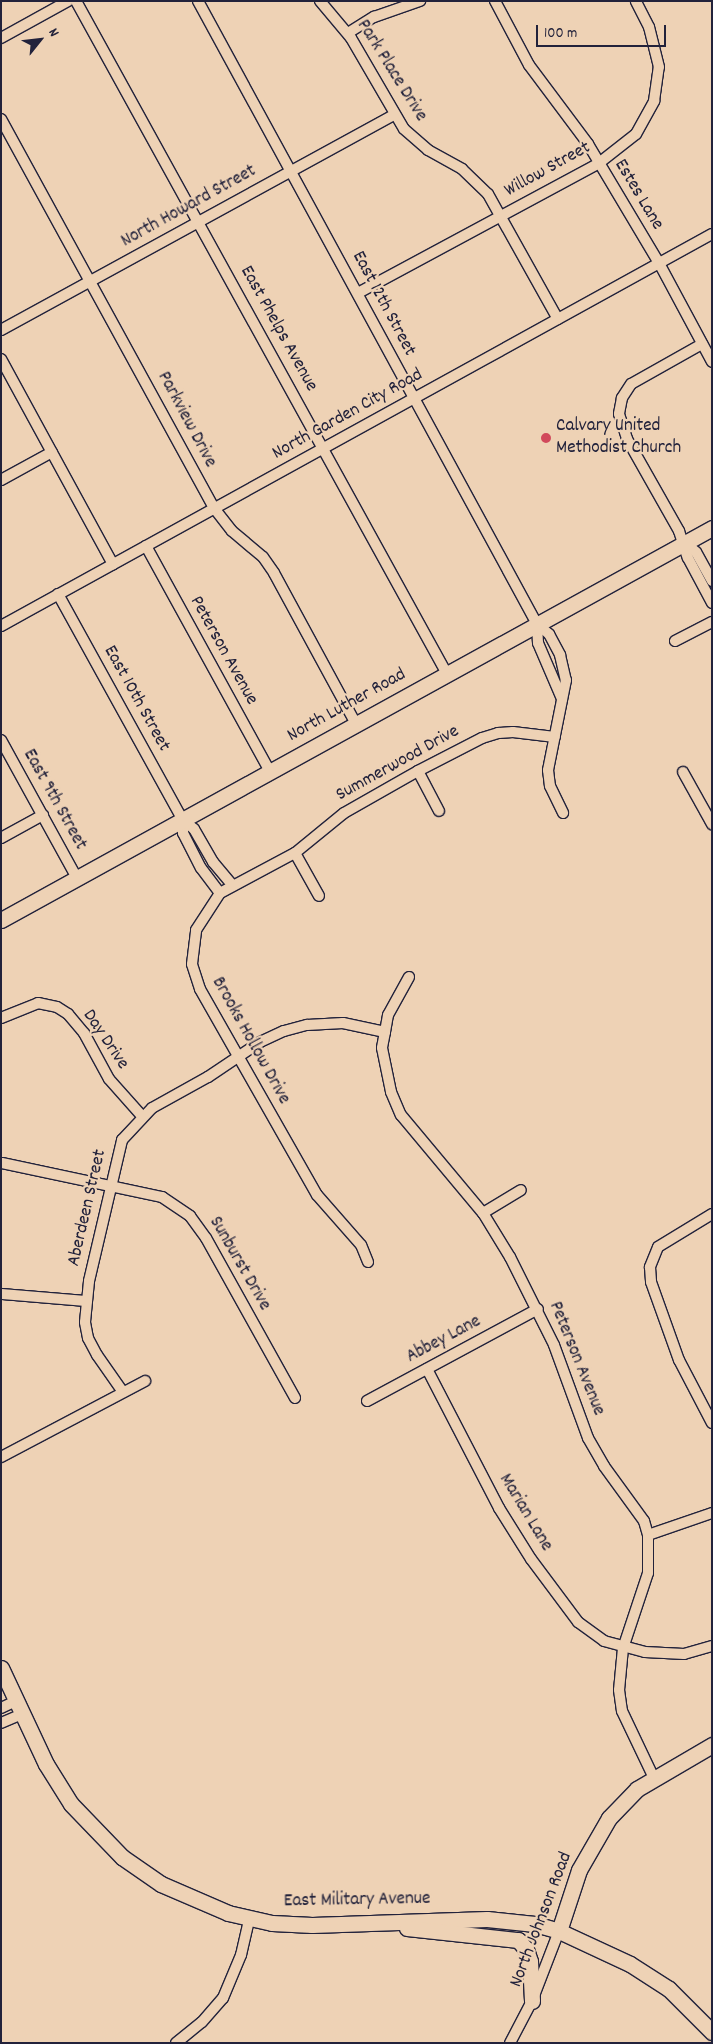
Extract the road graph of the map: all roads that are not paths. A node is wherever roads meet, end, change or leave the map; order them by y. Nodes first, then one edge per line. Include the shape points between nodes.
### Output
1 (68, 1) edge
2 (76, 1) edge
3 (198, 1) edge
4 (320, 1) edge
5 (420, 1) edge
6 (495, 1) edge
7 (636, 1) edge
8 (348, 34) junction
9 (1, 38) edge
10 (394, 115) junction
11 (1, 119) edge
12 (599, 163) junction
13 (291, 170) junction
14 (500, 216) junction
15 (199, 222) junction
16 (712, 234) edge
17 (659, 263) junction
18 (91, 280) junction
19 (358, 293) junction
20 (558, 319) junction
21 (1, 330) edge
22 (702, 344) junction
23 (1, 359) edge
24 (712, 362) edge
25 (414, 398) junction
26 (324, 448) junction
27 (52, 452) junction
28 (1, 480) edge
29 (214, 508) junction
30 (712, 528) edge
31 (685, 543) junction
32 (146, 546) junction
33 (113, 564) junction
34 (712, 581) edge
35 (58, 594) junction
36 (712, 603) edge
37 (712, 622) edge
38 (537, 624) junction
39 (1, 626) edge
40 (675, 641) dead end
41 (447, 674) junction
42 (562, 699) junction
43 (356, 724) junction
44 (554, 737) junction
45 (1, 740) edge
46 (270, 772) junction
47 (418, 772) junction
48 (683, 772) dead end
49 (439, 811) dead end
50 (563, 814) dead end
51 (43, 815) junction
52 (182, 820) junction
53 (712, 824) edge
54 (1, 838) edge
55 (295, 853) junction
56 (77, 878) junction
57 (233, 886) junction
58 (220, 893) junction
59 (319, 896) dead end
60 (1, 920) edge
61 (410, 977) dead end
62 (1, 1018) edge
63 (385, 1032) junction
64 (238, 1057) junction
65 (142, 1116) junction
66 (2, 1163) edge
67 (112, 1186) junction
68 (521, 1190) dead end
69 (483, 1213) junction
70 (712, 1214) edge
71 (368, 1262) dead end
72 (1, 1294) edge
73 (87, 1301) junction
74 (538, 1309) junction
75 (427, 1369) junction
76 (145, 1381) dead end
77 (123, 1392) junction
78 (295, 1398) dead end
79 (367, 1401) dead end
80 (712, 1423) edge
81 (1, 1457) edge
82 (712, 1513) edge
83 (648, 1535) junction
84 (712, 1646) edge
85 (623, 1648) junction
86 (1, 1668) edge
87 (1, 1708) edge
88 (19, 1708) junction
89 (1, 1723) edge
90 (712, 1745) edge
91 (654, 1778) junction
92 (249, 1918) junction
93 (381, 1922) junction
94 (559, 1931) junction
95 (532, 2001) junction
96 (712, 2032) edge
97 (176, 2043) edge
98 (510, 2043) edge

1 - 9 street
2 - 15 street, East Phelps Avenue
3 - 13 street, East 12th Street
4 - 8 street, Park Place Drive
5 - 8 street via 374,17
6 - 12 street, Estes Lane via 529,65 570,117
7 - 12 street, Willow Street via 659,67 654,101 636,134
8 - 10 street, Park Place Drive
10 - 13 street, North Howard Street
10 - 14 street, Park Place Drive via 418,143 476,181
11 - 18 street, Parkview Drive
12 - 14 street, Willow Street
12 - 17 street, Estes Lane
13 - 15 street, North Howard Street
13 - 19 street, East 12th Street
14 - 19 street, Willow Street
14 - 20 street, Park Place Drive
15 - 18 street, North Howard Street
15 - 26 street, East Phelps Avenue
16 - 17 street, North Garden City Road
17 - 20 street, North Garden City Road
17 - 22 street, Estes Lane
18 - 21 street, North Howard Street
18 - 29 street, Parkview Drive
19 - 25 street, East 12th Street
20 - 25 street, North Garden City Road
22 - 24 street, Estes Lane
22 - 31 street via 631,384 622,398 619,414 627,439
23 - 27 street
25 - 26 street, North Garden City Road
25 - 38 street, East 12th Street
26 - 29 street, North Garden City Road
26 - 41 street, East Phelps Avenue
27 - 28 street
27 - 33 street
29 - 32 street, North Garden City Road
29 - 43 street, Parkview Drive via 232,531 263,557 274,573
30 - 31 main road, North Luther Road
31 - 34 street via 696,552
31 - 36 street via 688,558
31 - 38 main road, North Luther Road
32 - 33 street, North Garden City Road
32 - 46 street, Peterson Avenue
33 - 35 street, North Garden City Road
35 - 39 street, North Garden City Road
35 - 52 street, East 10th Street
37 - 40 street
38 - 41 main road, North Luther Road
38 - 42 street, East 12th Street via 538,643
38 - 42 street, East 12th Street via 549,634 564,669 566,680
41 - 43 main road, North Luther Road
42 - 44 street, East 12th Street
43 - 46 main road, North Luther Road
44 - 47 street, Summerwood Drive via 498,733 482,738
44 - 50 street, East 12th Street via 548,770 550,786
45 - 51 street, East 9th Street
46 - 52 main road, North Luther Road
47 - 49 street
47 - 55 street, Summerwood Drive via 344,813
48 - 53 street
51 - 54 street
51 - 56 street, East 9th Street
52 - 56 main road, North Luther Road
52 - 57 street via 194,829 213,862
52 - 58 street via 183,833 201,868
55 - 57 street, Summerwood Drive
55 - 59 street
56 - 60 main road, North Luther Road
57 - 58 street, Summerwood Drive
58 - 64 street, Brooks Hollow Drive via 196,930 192,964 200,989
61 - 63 street, Peterson Avenue via 392,1006
62 - 65 street, Day Drive via 38,1003 57,1007 68,1014 84,1033 109,1079
63 - 64 street, Aberdeen Street via 344,1023 306,1025 276,1035
63 - 69 street, Peterson Avenue via 384,1068 401,1115
64 - 65 street, Aberdeen Street
64 - 71 street, Brooks Hollow Drive via 317,1195 361,1245
65 - 67 street, Aberdeen Street via 122,1140
66 - 67 street, Sunburst Drive
67 - 73 street, Aberdeen Street
67 - 78 street, Sunburst Drive via 162,1198 190,1216 206,1238
68 - 69 street
69 - 74 street, Peterson Avenue
70 - 80 street via 658,1247 652,1257 651,1282 679,1360
72 - 73 street
73 - 77 street, Aberdeen Street via 85,1322 88,1338 107,1372
74 - 75 street, Abbey Lane
74 - 83 street, Peterson Avenue via 588,1438 644,1521
75 - 79 street, Abbey Lane
75 - 85 street, Marian Lane via 499,1508 536,1566 578,1622 591,1634
76 - 77 street
77 - 81 street
82 - 83 street
83 - 85 street, Peterson Avenue via 648,1573
84 - 85 street, Marian Lane via 663,1655
85 - 91 street, Peterson Avenue via 619,1690 622,1711
86 - 88 main road, East Military Avenue
87 - 88 street
88 - 89 street
88 - 92 main road, East Military Avenue via 60,1788 105,1842 161,1884 206,1906
90 - 91 main road, North Johnson Road
91 - 94 main road, North Johnson Road via 624,1800 609,1818 579,1870
92 - 93 main road, East Military Avenue via 302,1925
92 - 97 street via 239,1962 223,1998 202,2022
93 - 94 main road, East Military Avenue via 487,1919 535,1924
93 - 95 main road via 420,1930 518,1940 530,1960
94 - 95 street, North Johnson Road
94 - 96 main road, East Military Avenue via 614,1955 659,1982 684,2002
95 - 98 street, North Johnson Road

